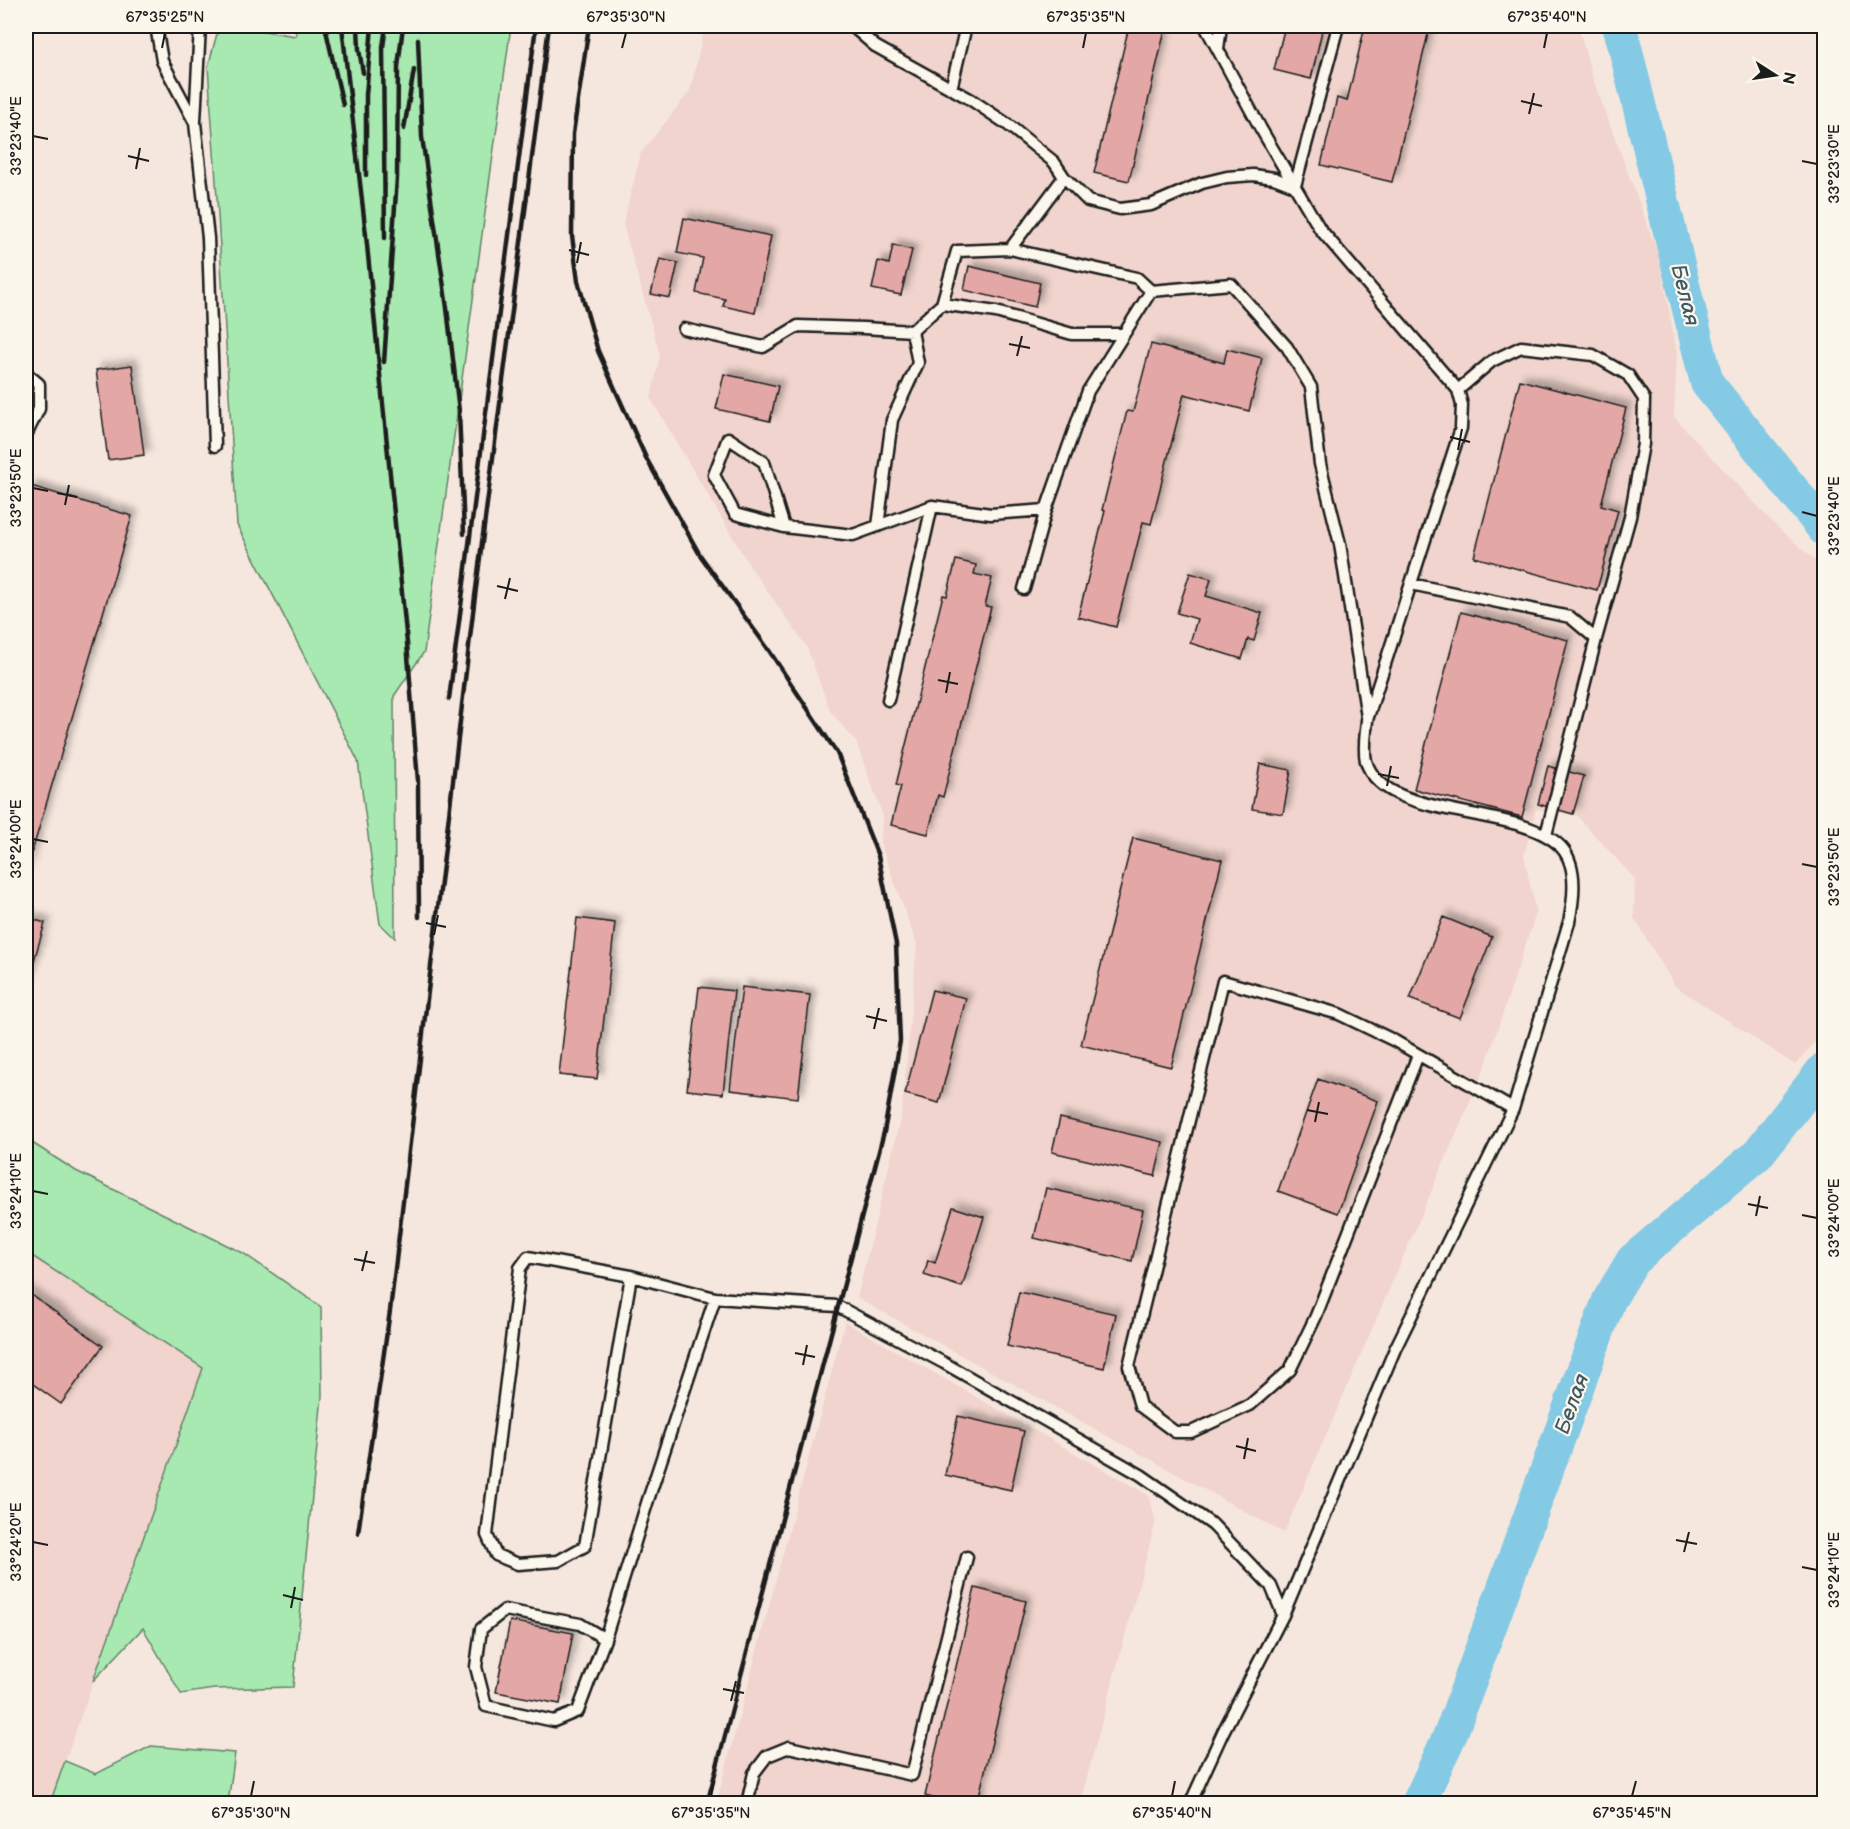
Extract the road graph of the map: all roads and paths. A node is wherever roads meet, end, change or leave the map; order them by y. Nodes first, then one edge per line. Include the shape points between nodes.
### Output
1 (156, 26) edge
2 (200, 26) edge
3 (852, 26) edge
4 (966, 26) edge
5 (1205, 26) edge
6 (1221, 26) edge
7 (1338, 26) edge
8 (1218, 49) junction
9 (951, 89) junction
10 (195, 123) junction
11 (1064, 177) junction
12 (1295, 186) junction
13 (1010, 249) junction
14 (1151, 291) junction
15 (942, 304) junction
16 (684, 329) dead end
17 (912, 331) junction
18 (1124, 334) junction
19 (26, 373) edge
20 (1458, 390) junction
21 (26, 435) edge
22 (215, 446) dead end
23 (932, 506) junction
24 (1046, 510) junction
25 (878, 526) junction
26 (784, 527) junction
27 (1411, 584) junction
28 (1024, 589) dead end
29 (1596, 639) junction
30 (888, 700) dead end
31 (1367, 720) junction
32 (1546, 836) junction
33 (1418, 1055) junction
34 (1513, 1109) junction
35 (631, 1276) junction
36 (715, 1298) junction
37 (967, 1557) dead end
38 (1283, 1614) junction
39 (605, 1639) junction
40 (747, 1803) edge
41 (1190, 1803) edge

1 - 10 lane via 162,61
2 - 10 lane
3 - 9 lane via 875,46
4 - 9 lane
5 - 8 lane
6 - 8 lane
7 - 12 lane
8 - 12 lane
9 - 11 lane via 1007,124 1054,162
10 - 22 lane via 208,238
11 - 12 lane via 1088,201 1120,209 1151,204 1227,177 1253,175
11 - 13 lane
12 - 20 lane via 1320,229
13 - 14 lane via 1137,278
13 - 15 lane via 957,251
14 - 18 lane
14 - 31 lane via 1231,284 1287,347 1311,387 1320,464 1340,544
15 - 17 lane
15 - 18 lane via 996,312 1072,333
16 - 17 lane via 763,347 798,326
17 - 25 lane via 918,363 892,420
18 - 24 lane via 1088,390
19 - 21 lane via 39,384 39,409
20 - 27 lane via 1461,428
20 - 29 lane via 1492,361 1521,347 1593,355 1628,375 1644,399 1643,444 1630,517
23 - 24 lane via 991,514
23 - 25 lane
23 - 30 lane
24 - 28 lane
25 - 26 lane via 853,535
26 - 26 lane via 735,514 714,475 728,438 764,462
27 - 29 lane via 1570,617
27 - 31 lane
29 - 32 lane
31 - 32 lane via 1366,762 1387,789 1413,800 1508,822
32 - 34 lane via 1562,848 1569,862 1573,906
33 - 33 lane via 1339,1014 1223,981 1129,1366 1140,1406 1175,1432 1191,1432 1250,1405 1290,1370 1316,1316
33 - 34 lane
34 - 38 lane via 1395,1349
35 - 35 lane via 528,1257 520,1268 487,1535 496,1555 519,1564 558,1561 585,1546
35 - 36 lane
36 - 38 lane via 837,1306 944,1363 1141,1475 1213,1525 1271,1586
36 - 39 lane
37 - 40 lane via 912,1775 789,1746 767,1756 754,1773
38 - 41 lane
39 - 39 lane via 578,1711 554,1721 486,1706 476,1667 481,1629 505,1610 580,1624

